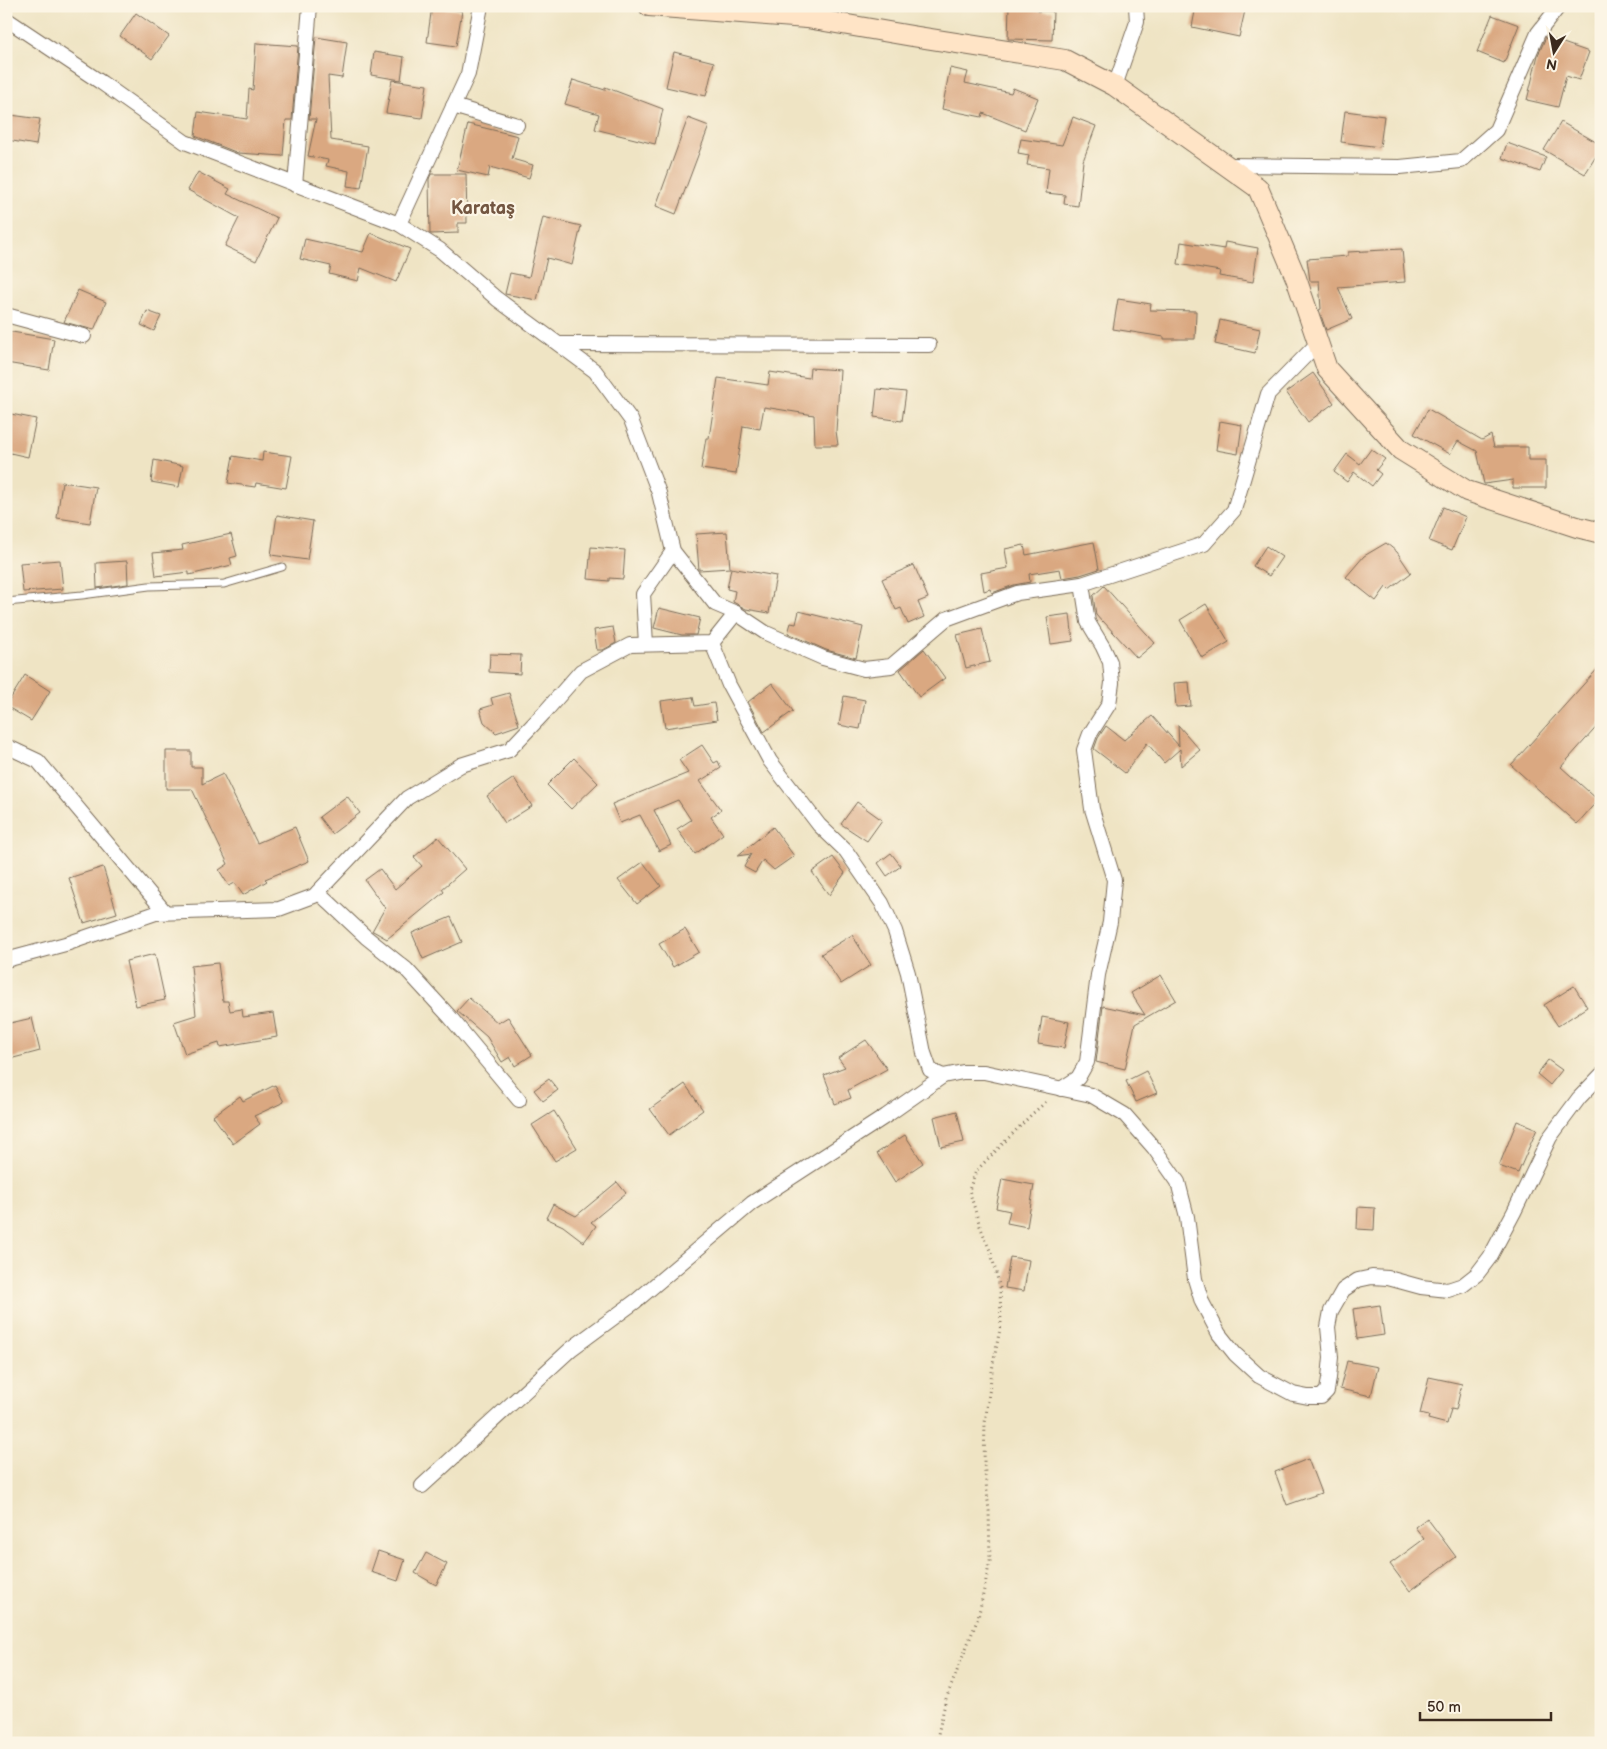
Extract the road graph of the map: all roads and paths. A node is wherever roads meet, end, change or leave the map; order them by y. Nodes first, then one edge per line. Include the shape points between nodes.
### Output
1 (310, 6) edge
2 (482, 6) edge
3 (649, 6) edge
4 (1136, 6) edge
5 (1559, 6) edge
6 (757, 10) edge
7 (6, 19) edge
8 (1115, 86) junction
9 (453, 106) junction
10 (518, 125) dead end
11 (1225, 165) junction
12 (294, 185) junction
13 (399, 224) junction
14 (6, 315) edge
15 (84, 336) dead end
16 (1318, 343) junction
17 (559, 344) junction
18 (929, 345) dead end
19 (1601, 533) edge
20 (673, 551) junction
21 (282, 567) dead end
22 (1082, 584) junction
23 (6, 602) edge
24 (736, 613) junction
25 (712, 643) junction
26 (646, 644) junction
27 (6, 746) edge
28 (318, 892) junction
29 (165, 912) junction
30 (6, 960) edge
31 (1601, 1074) edge
32 (943, 1076) junction
33 (1061, 1089) junction
34 (519, 1100) dead end
35 (422, 1486) dead end
36 (936, 1743) edge

1 - 12 street
2 - 9 street via 468,74
3 - 6 street
4 - 8 street via 1137,22
5 - 11 street via 1538,33 1496,130 1461,161 1400,168
6 - 8 street via 1065,60
7 - 12 street via 185,142
8 - 11 street
9 - 10 street
9 - 13 street
11 - 16 street via 1258,188 1296,278
12 - 13 street
13 - 17 street via 440,250 497,299
14 - 15 street
16 - 19 street via 1327,369 1400,450 1467,491
16 - 22 street via 1268,394 1234,510 1204,544
17 - 18 street
17 - 20 street via 595,370 632,420 659,492
20 - 24 street via 715,604
20 - 26 street via 643,594
21 - 23 lane via 224,584 149,586
22 - 24 street via 1017,593 946,619 892,666 864,669 823,658 766,633
22 - 33 street via 1088,622 1110,662 1109,704 1084,750 1092,809 1114,880 1087,1062 1078,1078
24 - 25 street
25 - 26 street
25 - 32 street via 729,685 770,761 819,825 846,851 882,903 908,973 924,1053 930,1070
26 - 28 street via 630,645 581,671 509,750 462,765 407,798
27 - 29 street via 38,761
28 - 29 street via 279,909
28 - 34 street via 366,938 406,969
29 - 30 street
31 - 33 street via 1550,1136 1514,1212 1477,1274 1463,1285 1448,1290 1421,1288 1388,1278 1372,1277 1358,1280 1343,1290 1331,1311 1328,1327 1331,1357 1327,1391 1321,1397 1293,1394 1259,1376 1218,1334 1195,1279 1178,1182 1125,1115 1091,1095
32 - 33 street via 984,1072
32 - 35 street via 752,1202 636,1301 571,1349
33 - 36 path via 976,1171 969,1190 1000,1288 1001,1324 985,1423 990,1560 978,1618 946,1699

